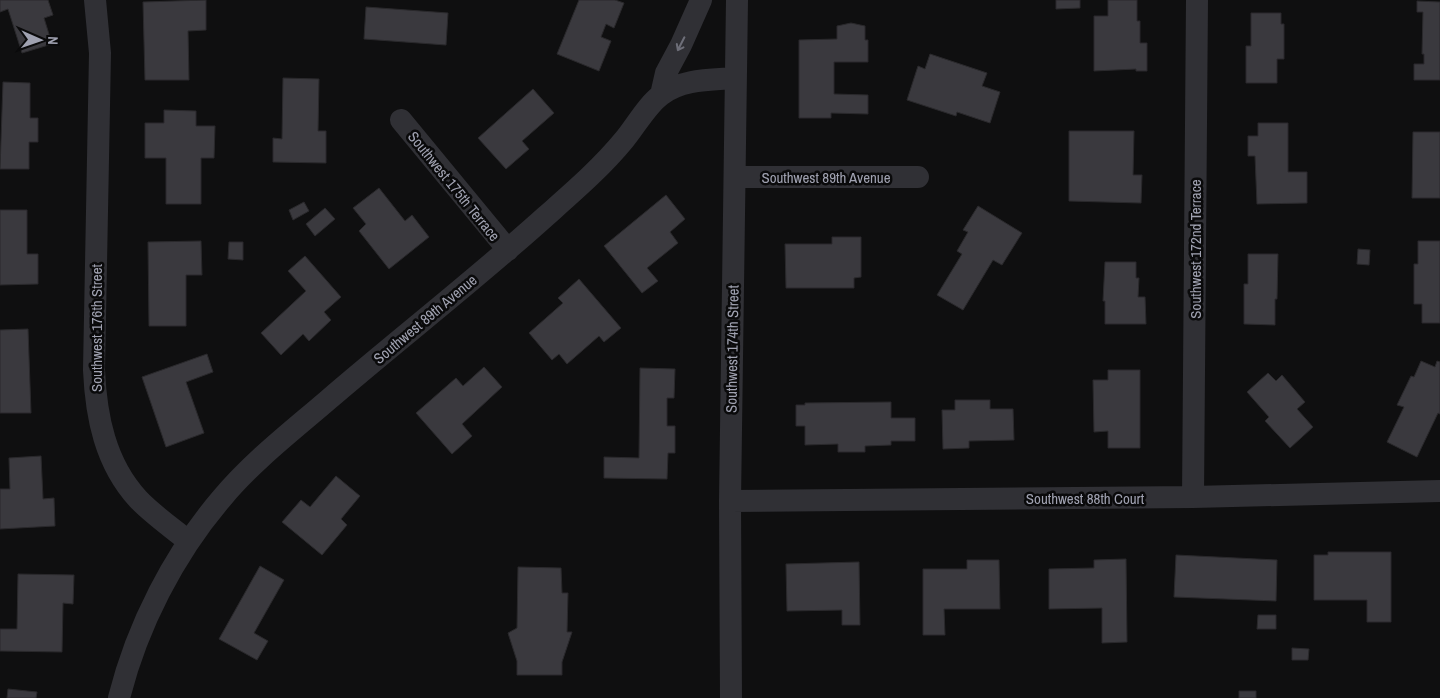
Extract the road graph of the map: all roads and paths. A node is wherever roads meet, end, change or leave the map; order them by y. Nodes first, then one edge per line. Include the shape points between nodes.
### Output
1 (95, 0) edge
2 (701, 0) edge
3 (736, 0) edge
4 (1197, 0) edge
5 (735, 78) junction
6 (661, 95) junction
7 (401, 120) dead end
8 (735, 177) junction
9 (918, 177) dead end
10 (508, 250) junction
11 (1440, 491) edge
12 (1193, 497) junction
13 (730, 501) junction
14 (188, 541) junction
15 (120, 698) edge
16 (731, 698) edge

1 - 14 street, Southwest 176th Street via 100,53 94,370 98,412 109,455 122,478 138,499
2 -> 6 street, Southwest 89th Avenue via 666,73
3 - 5 street, Southwest 174th Street
4 - 12 street, Southwest 172nd Terrace
5 - 6 street, Southwest 89th Avenue via 688,82
5 - 8 street, Southwest 174th Street
6 - 10 street, Southwest 89th Avenue via 589,178
7 - 10 street, Southwest 175th Terrace
8 - 9 street, Southwest 89th Avenue
8 - 13 street, Southwest 174th Street
10 - 14 street, Southwest 89th Avenue via 273,447 222,498
11 - 12 street, Southwest 88th Court
12 - 13 street, Southwest 88th Court
13 - 16 street, Southwest 174th Street
14 - 15 street via 152,610

